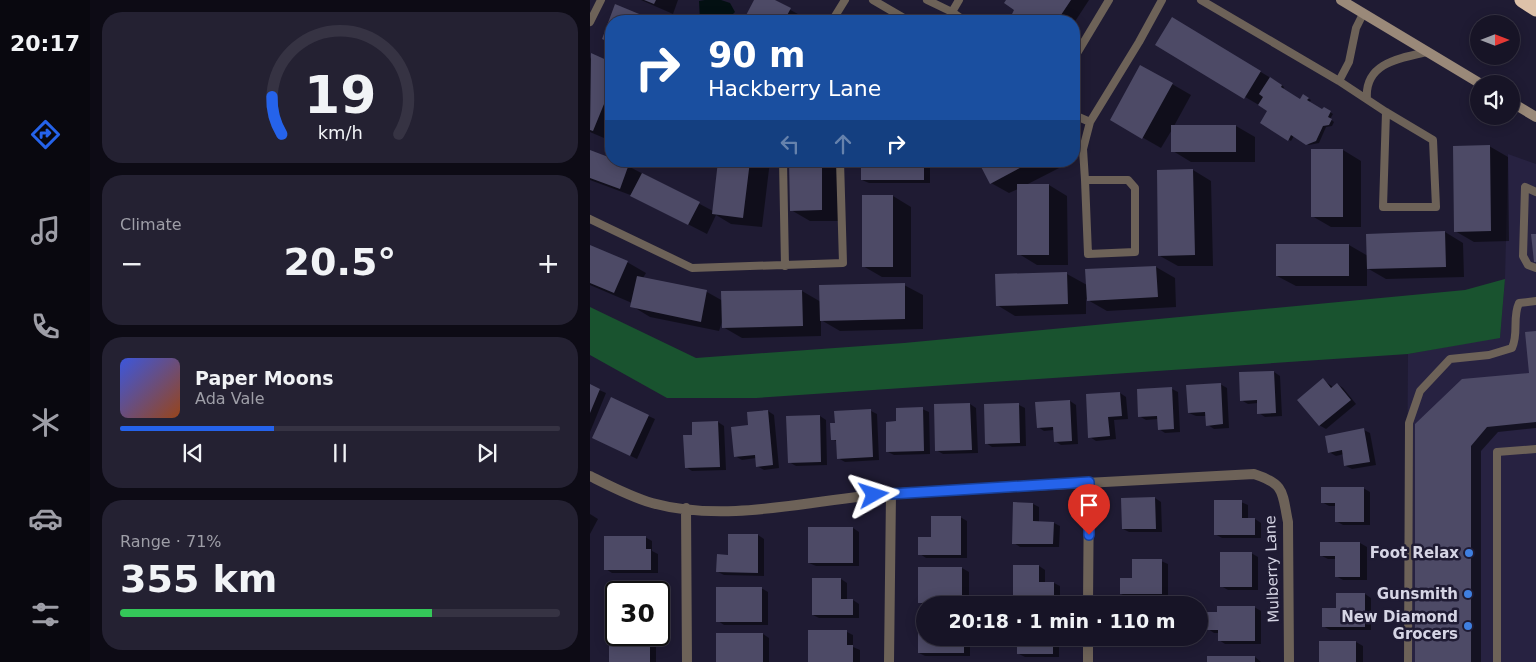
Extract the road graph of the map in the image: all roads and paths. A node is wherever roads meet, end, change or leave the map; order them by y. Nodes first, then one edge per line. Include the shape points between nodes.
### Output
1 (601, 0) edge
2 (845, 0) edge
3 (873, 0) edge
4 (928, 0) edge
5 (959, 0) edge
6 (1110, 0) edge
7 (1162, 0) edge
8 (1202, 0) edge
9 (1341, 0) edge
10 (1522, 0) edge
11 (1536, 9) edge
12 (952, 12) junction
13 (896, 13) joint
14 (1363, 14) junction
15 (836, 15) edge
16 (899, 15) edge
17 (956, 15) edge
18 (590, 22) edge
19 (1080, 49) edge
20 (1427, 52) junction
21 (1470, 77) edge
22 (1339, 80) junction
23 (1367, 99) junction
24 (1520, 107) edge
25 (1386, 112) junction
26 (1536, 117) edge
27 (1080, 118) edge
28 (1090, 122) junction
29 (782, 167) edge
30 (840, 167) edge
31 (1085, 180) junction
32 (1536, 192) edge
33 (590, 219) edge
34 (785, 266) junction
35 (1536, 268) edge
36 (1536, 301) edge
37 (1536, 449) edge
38 (590, 476) edge
39 (1089, 482) junction
40 (891, 493) junction
41 (686, 508) junction
42 (1088, 596) edge
43 (1088, 646) edge
44 (686, 662) edge
45 (889, 662) edge
46 (1088, 662) edge
47 (1289, 662) edge
48 (1408, 662) edge
49 (1496, 662) edge

1 - 18 lane
2 - 15 lane
3 - 13 lane
4 - 12 lane
5 - 12 lane
6 - 19 lane
7 - 28 lane
8 - 22 lane
9 - 14 main road
10 - 11 highway
12 - 17 lane
13 - 16 lane
14 - 20 main road
14 - 22 lane via 1356,28 1349,62
20 - 21 main road
20 - 23 lane via 1397,58 1379,68 1368,81
22 - 23 lane
23 - 25 lane
24 - 26 main road
25 - 25 lane via 1433,140 1436,207 1383,207
27 - 28 lane
28 - 31 lane via 1083,149
29 - 34 lane
30 - 34 lane via 843,263
31 - 31 lane via 1128,180 1135,188 1135,252 1088,254
32 - 35 lane via 1525,187 1524,256 1528,265
33 - 34 lane via 692,268
36 - 48 lane via 1519,303 1515,311 1516,339 1512,348 1489,355 1450,359 1420,391 1409,423
37 - 49 lane via 1497,452
38 - 41 street via 652,503
39 - 40 street
39 - 42 street
39 - 47 street, Mulberry Lane via 1254,474 1277,484 1288,522
40 - 41 street via 751,510 701,511
40 - 45 street
41 - 44 street
43 - 46 street

